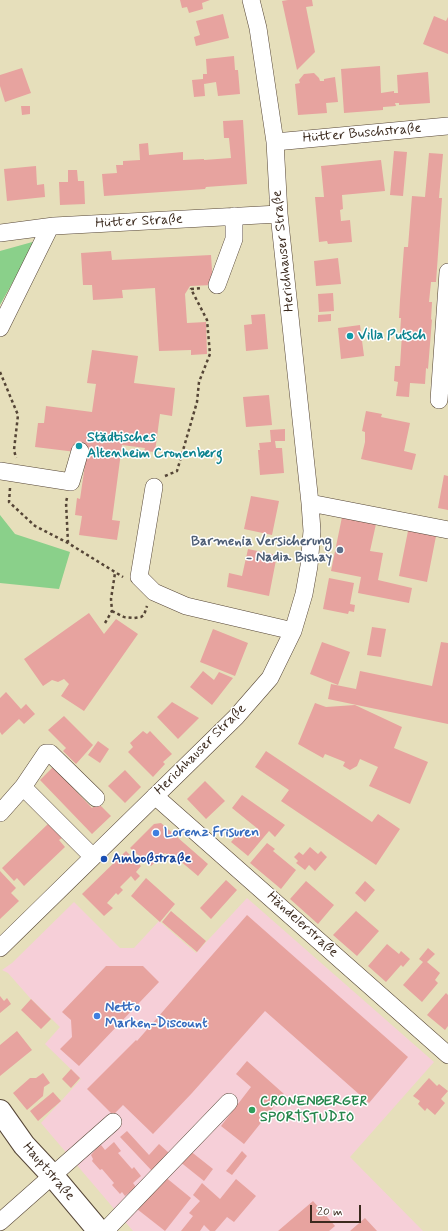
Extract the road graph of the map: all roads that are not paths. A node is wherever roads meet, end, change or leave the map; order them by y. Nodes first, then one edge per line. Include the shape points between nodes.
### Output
1 (251, 0) edge
2 (448, 126) edge
3 (276, 142) junction
4 (279, 214) junction
5 (234, 216) junction
6 (50, 227) junction
7 (0, 233) edge
8 (448, 272) edge
9 (217, 285) road end
10 (0, 328) edge
11 (439, 400) dead end
12 (80, 451) dead end
13 (11, 473) edge
14 (154, 487) road end
15 (310, 503) junction
16 (448, 530) edge
17 (293, 631) junction
18 (23, 787) junction
19 (155, 796) junction
20 (96, 798) dead end
21 (0, 813) edge
22 (93, 857) junction
23 (0, 948) edge
24 (448, 1055) edge
25 (229, 1102) dead end
26 (0, 1111) edge
27 (113, 1122) dead end
28 (52, 1175) junction
29 (0, 1222) edge
30 (99, 1231) edge
31 (105, 1231) edge

1 - 3 street, Herichhauser Straße via 258,28
2 - 3 street, Hütter Buschstraße
3 - 4 street, Herichhauser Straße
4 - 5 street, Hütter Straße
4 - 15 street, Herichhauser Straße
5 - 6 street, Hütter Straße
5 - 9 street via 234,239
6 - 7 street, Hütter Straße
6 - 10 street
8 - 11 street
12 - 13 street via 72,482
14 - 17 street via 139,577 154,592 186,606
15 - 16 street
15 - 17 street, Herichhauser Straße via 310,566
17 - 19 street, Herichhauser Straße via 270,678 236,717
18 - 20 street via 46,753 50,753
18 - 21 street
18 - 22 street
19 - 22 street, Herichhauser Straße
19 - 24 street, Händelerstraße
22 - 23 street, Herichhauser Straße
25 - 31 street
26 - 28 main road, Hauptstraße via 24,1146
27 - 28 street
28 - 29 street
28 - 30 main road, Hauptstraße

